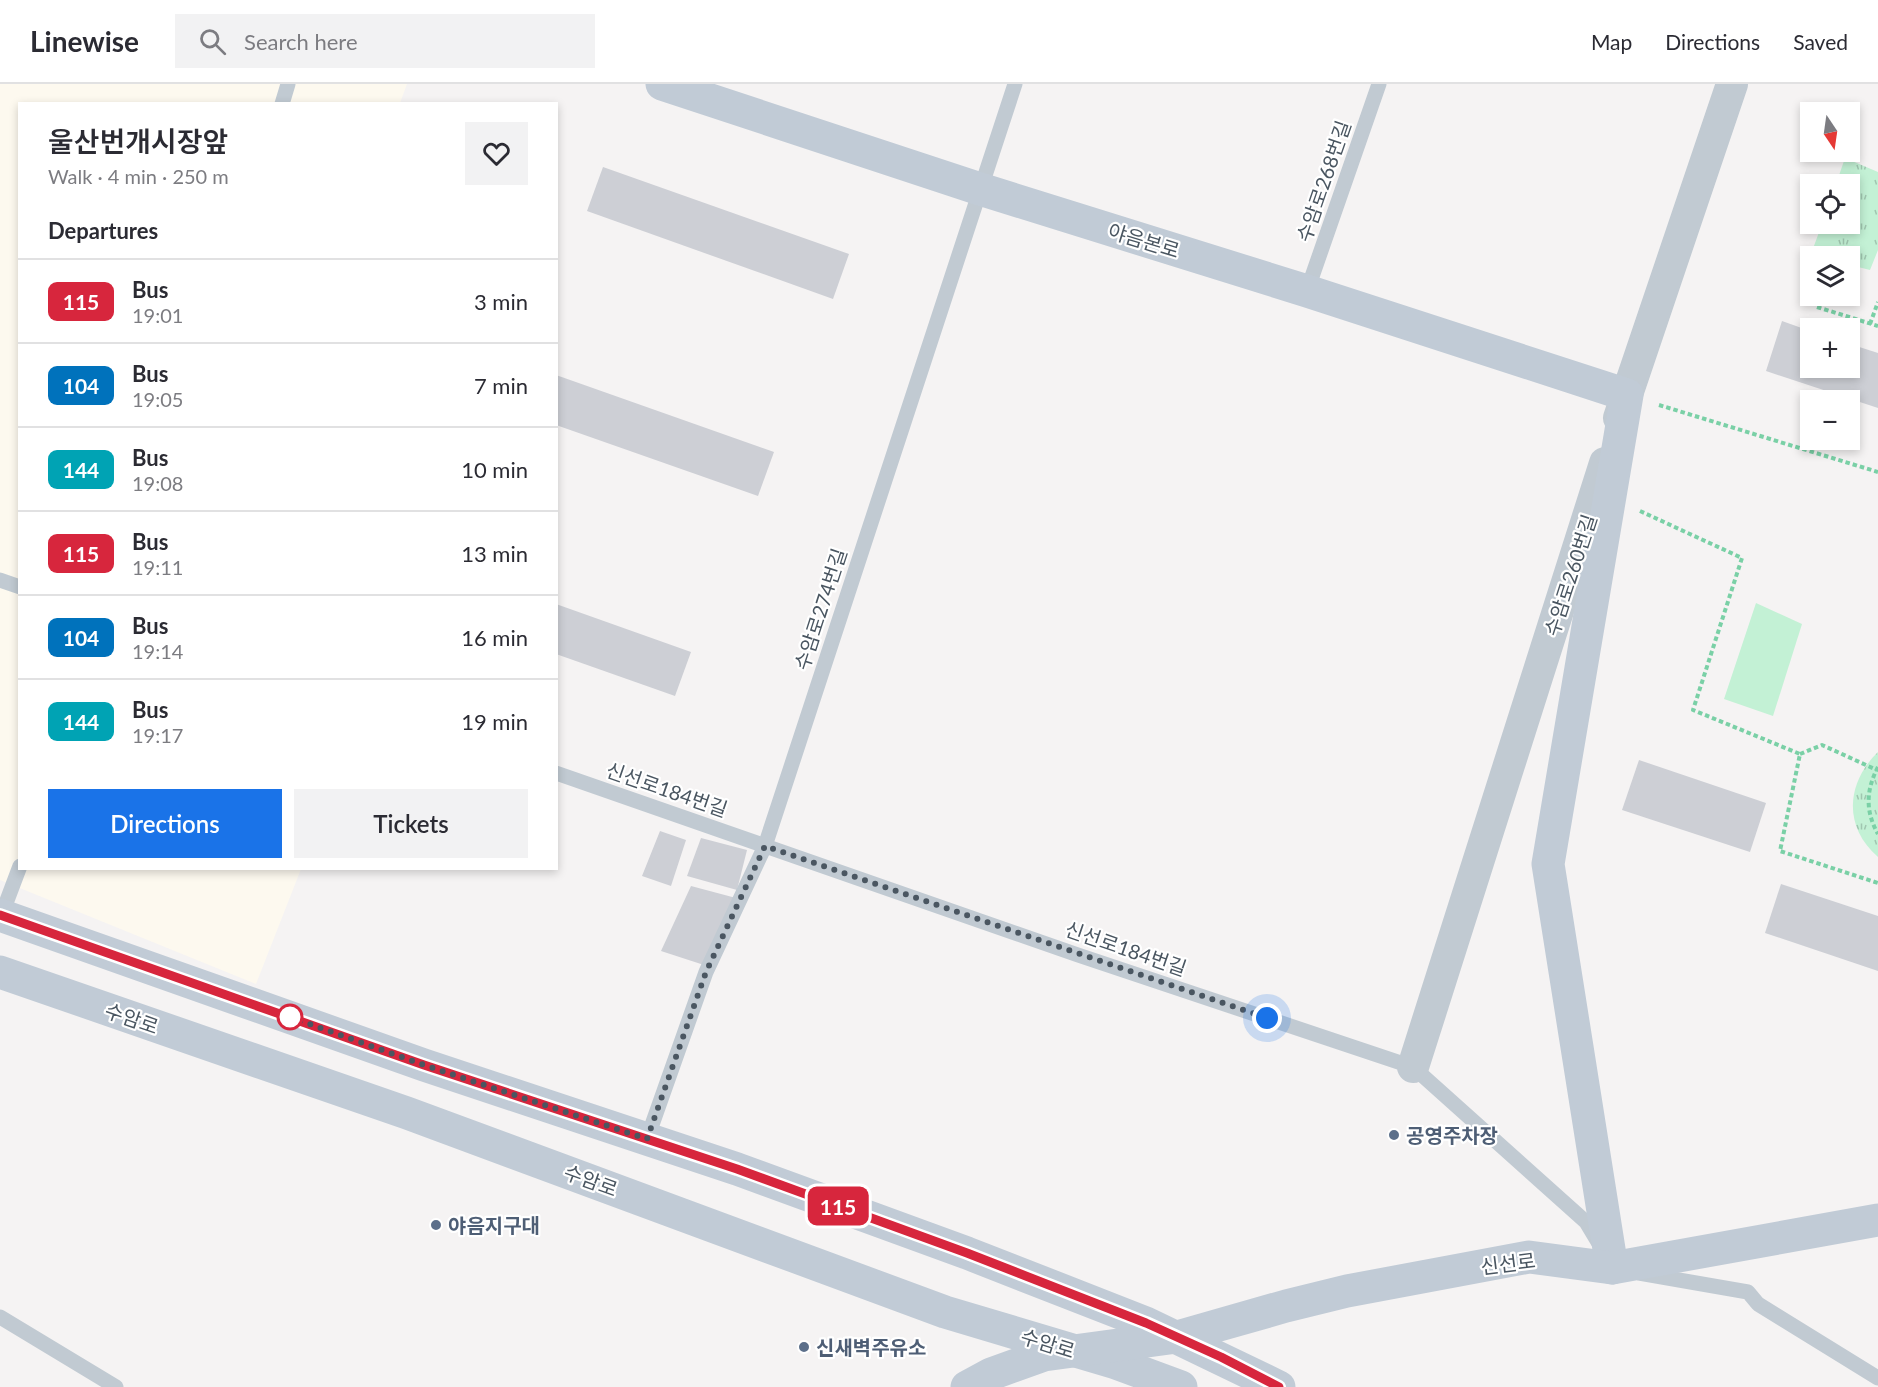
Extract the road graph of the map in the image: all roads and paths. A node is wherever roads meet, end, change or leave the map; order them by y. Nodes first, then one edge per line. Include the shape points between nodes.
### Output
1 (288, 84) edge
2 (662, 84) edge
3 (1015, 84) edge
4 (1379, 84) edge
5 (1732, 84) edge
6 (283, 102) edge
7 (980, 189) junction
8 (1307, 291) junction
9 (1878, 302) edge
10 (1817, 307) dead end
11 (1870, 324) junction
12 (1878, 326) edge
13 (1627, 395) junction
14 (1878, 472) edge
15 (1610, 498) junction
16 (0, 580) edge
17 (18, 585) edge
18 (1800, 754) junction
19 (1877, 769) edge
20 (558, 774) edge
21 (1878, 834) edge
22 (765, 846) junction
23 (18, 870) edge
24 (1878, 884) edge
25 (0, 916) edge
26 (0, 972) edge
27 (1413, 1067) junction
28 (647, 1139) junction
29 (1878, 1220) edge
30 (1612, 1268) junction
31 (0, 1317) edge
32 (1177, 1337) junction
33 (1075, 1351) junction
34 (1878, 1378) edge
35 (116, 1387) edge
36 (968, 1387) edge
37 (1181, 1387) edge
38 (1279, 1387) edge

1 - 6 lane
2 - 7 main road, 야음본로
3 - 7 lane, 수암로274번길
4 - 8 lane, 수암로268번길
5 - 13 street, 수암로260번길
7 - 8 main road, 야음본로
7 - 22 lane, 수암로274번길
8 - 13 main road, 야음본로
9 - 11 path
10 - 11 path
11 - 12 path
13 - 14 path
13 - 15 main road
13 - 27 street, 수암로260번길
15 - 18 path via 1742,558 1693,710
15 - 30 main road via 1548,864
16 - 17 lane
18 - 19 path via 1822,745
18 - 24 path via 1780,851
19 - 21 path via 1868,800 1871,822
20 - 22 lane, 신선로184번길
22 - 27 lane, 신선로184번길
22 - 28 lane, 수암로274번길 via 706,972
23 - 25 lane
25 - 28 main road
26 - 33 main road, 수암로 via 407,1113 945,1312
27 - 30 lane, 신선로184번길 via 1586,1222
28 - 32 main road via 967,1253
29 - 30 main road, 신선로
30 - 32 main road, 신선로 via 1529,1257 1347,1291
30 - 34 lane via 1748,1292 1758,1304
31 - 35 lane
32 - 33 main road, 신선로
32 - 38 main road
33 - 36 main road, 신선로 via 1016,1364
33 - 37 main road, 수암로

